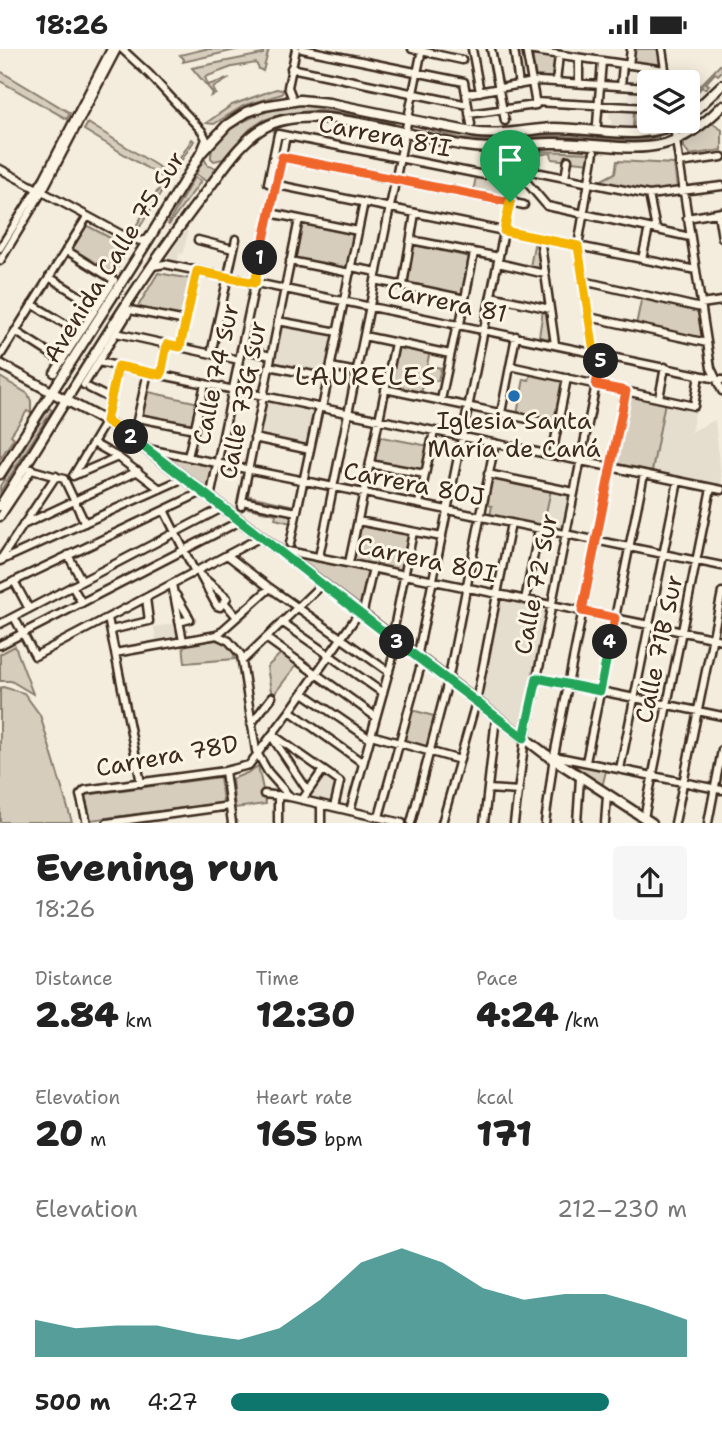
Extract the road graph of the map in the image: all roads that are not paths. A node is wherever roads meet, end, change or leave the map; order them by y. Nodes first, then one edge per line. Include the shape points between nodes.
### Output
1 (111, 49) edge
2 (120, 49) edge
3 (296, 49) edge
4 (302, 49) edge
5 (412, 49) edge
6 (472, 49) edge
7 (491, 49) edge
8 (514, 49) edge
9 (631, 49) edge
10 (662, 49) edge
11 (422, 50) edge
12 (527, 50) edge
13 (550, 51) edge
14 (574, 54) edge
15 (559, 55) junction
16 (462, 60) dead end
17 (602, 61) junction
18 (626, 64) junction
19 (644, 67) junction
20 (291, 68) junction
21 (644, 70) edge
22 (665, 70) joint
23 (417, 73) junction
24 (531, 82) junction
25 (556, 82) junction
26 (579, 83) junction
27 (519, 85) junction
28 (600, 85) junction
29 (722, 85) edge
30 (621, 86) junction
31 (637, 87) edge
32 (499, 88) junction
33 (480, 92) junction
34 (413, 94) junction
35 (466, 94) junction
36 (293, 100) junction
37 (536, 103) junction
38 (468, 105) junction
39 (599, 105) junction
40 (700, 105) edge
41 (722, 106) edge
42 (637, 107) edge
43 (503, 110) junction
44 (469, 114) junction
45 (408, 119) junction
46 (505, 121) dead end
47 (471, 124) dead end
48 (597, 124) dead end
49 (405, 133) junction
50 (648, 133) edge
51 (675, 133) edge
52 (282, 135) junction
53 (676, 142) junction
54 (536, 150) dead end
55 (594, 152) dead end
56 (201, 153) junction
57 (502, 153) dead end
58 (282, 157) junction
59 (722, 157) edge
60 (400, 158) junction
61 (568, 160) dead end
62 (679, 163) junction
63 (514, 167) junction
64 (0, 169) edge
65 (534, 171) junction
66 (484, 175) dead end
67 (565, 178) junction
68 (396, 180) junction
69 (272, 183) junction
70 (589, 183) junction
71 (722, 186) edge
72 (40, 191) junction
73 (683, 191) junction
74 (649, 195) junction
75 (364, 202) junction
76 (510, 202) junction
77 (524, 205) dead end
78 (390, 208) junction
79 (270, 213) junction
80 (415, 213) junction
81 (720, 213) edge
82 (583, 214) junction
83 (87, 216) junction
84 (687, 218) junction
85 (299, 219) junction
86 (652, 229) junction
87 (358, 231) junction
88 (504, 231) junction
89 (690, 237) junction
90 (722, 237) edge
91 (149, 239) junction
92 (236, 239) dead end
93 (540, 239) junction
94 (198, 240) dead end
95 (411, 240) junction
96 (578, 246) junction
97 (0, 248) edge
98 (233, 249) junction
99 (66, 250) junction
100 (160, 253) junction
101 (474, 253) junction
102 (642, 259) junction
103 (499, 260) junction
104 (0, 261) edge
105 (290, 261) junction
106 (165, 264) junction
107 (151, 267) junction
108 (350, 270) junction
109 (696, 270) junction
110 (197, 271) junction
111 (377, 272) junction
112 (545, 274) junction
113 (49, 277) junction
114 (227, 277) junction
115 (375, 280) junction
116 (583, 281) junction
117 (255, 283) junction
118 (403, 285) junction
119 (285, 289) junction
120 (491, 296) junction
121 (465, 299) junction
122 (344, 301) junction
123 (722, 301) edge
124 (32, 304) junction
125 (370, 306) junction
126 (701, 306) junction
127 (97, 307) junction
128 (550, 309) junction
129 (589, 317) junction
130 (186, 321) junction
131 (278, 321) junction
132 (458, 324) junction
133 (484, 330) junction
134 (15, 331) junction
135 (338, 332) junction
136 (116, 333) junction
137 (80, 334) junction
138 (364, 336) junction
139 (516, 336) junction
140 (395, 342) junction
141 (707, 343) junction
142 (167, 344) junction
143 (555, 344) junction
144 (180, 347) junction
145 (241, 349) junction
146 (594, 352) junction
147 (211, 354) junction
148 (450, 354) junction
149 (602, 354) junction
150 (271, 355) junction
151 (0, 356) edge
152 (239, 360) junction
153 (62, 361) junction
154 (98, 362) junction
155 (0, 365) edge
156 (118, 366) junction
157 (269, 366) junction
158 (510, 366) junction
159 (331, 367) junction
160 (664, 370) junction
161 (148, 372) junction
162 (357, 372) junction
163 (161, 375) junction
164 (57, 377) junction
165 (328, 378) junction
166 (699, 378) junction
167 (567, 379) junction
168 (718, 379) edge
169 (39, 384) junction
170 (205, 384) junction
171 (596, 385) junction
172 (83, 386) junction
173 (233, 389) junction
174 (385, 389) junction
175 (626, 391) junction
176 (722, 391) edge
177 (51, 393) junction
178 (263, 396) junction
179 (659, 398) junction
180 (111, 399) junction
181 (441, 400) junction
182 (66, 401) junction
183 (469, 406) junction
184 (321, 407) junction
185 (81, 408) junction
186 (348, 413) junction
187 (502, 413) junction
188 (138, 418) junction
189 (379, 419) junction
190 (106, 421) junction
191 (558, 425) junction
192 (195, 429) junction
193 (434, 431) junction
194 (463, 437) junction
195 (133, 438) junction
196 (254, 438) junction
197 (93, 443) junction
198 (495, 443) junction
199 (147, 449) junction
200 (310, 450) junction
201 (552, 455) junction
202 (118, 457) junction
203 (188, 457) junction
204 (581, 461) junction
205 (217, 463) junction
206 (370, 464) junction
207 (611, 467) junction
208 (28, 469) junction
209 (248, 470) junction
210 (1, 471) edge
211 (138, 471) junction
212 (425, 474) junction
213 (488, 474) junction
214 (644, 474) junction
215 (56, 476) junction
216 (73, 476) junction
217 (184, 478) junction
218 (64, 479) junction
219 (304, 481) junction
220 (678, 481) junction
221 (334, 487) junction
222 (711, 488) junction
223 (160, 489) junction
224 (722, 490) edge
225 (574, 492) junction
226 (364, 493) junction
227 (206, 495) junction
228 (75, 501) junction
229 (419, 504) junction
230 (0, 506) edge
231 (222, 508) junction
232 (164, 510) junction
233 (448, 510) junction
234 (297, 512) junction
235 (480, 516) junction
236 (0, 517) edge
237 (240, 521) junction
238 (358, 521) junction
239 (85, 523) junction
240 (512, 523) junction
241 (23, 526) junction
242 (539, 529) junction
243 (175, 532) junction
244 (413, 533) junction
245 (566, 534) junction
246 (261, 537) junction
247 (442, 537) junction
248 (596, 540) junction
249 (629, 547) junction
250 (184, 550) junction
251 (663, 554) junction
252 (68, 555) junction
253 (228, 555) junction
254 (319, 557) junction
255 (0, 560) edge
256 (696, 560) junction
257 (349, 563) junction
258 (722, 566) edge
259 (373, 568) junction
260 (195, 572) junction
261 (404, 575) junction
262 (13, 581) junction
263 (82, 581) junction
264 (433, 581) junction
265 (322, 585) junction
266 (72, 586) junction
267 (173, 587) junction
268 (466, 587) junction
269 (0, 588) edge
270 (270, 589) junction
271 (722, 592) edge
272 (497, 594) junction
273 (146, 598) junction
274 (525, 600) junction
275 (82, 603) junction
276 (224, 603) junction
277 (551, 605) junction
278 (298, 608) junction
279 (29, 609) junction
280 (582, 611) junction
281 (361, 614) junction
282 (14, 617) junction
283 (237, 617) junction
284 (108, 618) junction
285 (615, 618) junction
286 (282, 622) junction
287 (0, 624) edge
288 (649, 625) junction
289 (111, 630) junction
290 (682, 632) junction
291 (23, 633) junction
292 (217, 635) junction
293 (266, 638) junction
294 (342, 638) junction
295 (713, 638) junction
296 (394, 640) junction
297 (722, 640) edge
298 (183, 641) junction
299 (0, 645) edge
300 (115, 653) junction
301 (329, 656) junction
302 (420, 659) junction
303 (242, 661) junction
304 (389, 672) junction
305 (316, 674) junction
306 (537, 678) junction
307 (448, 681) junction
308 (568, 685) junction
309 (600, 691) junction
310 (303, 693) junction
311 (383, 693) junction
312 (272, 697) dead end
313 (634, 698) junction
314 (476, 702) junction
315 (667, 705) junction
316 (290, 711) junction
317 (698, 711) junction
318 (722, 716) edge
319 (376, 717) junction
320 (496, 717) junction
321 (251, 724) junction
322 (272, 736) junction
323 (370, 737) junction
324 (524, 738) junction
325 (400, 743) junction
326 (722, 750) edge
327 (430, 752) junction
328 (258, 756) junction
329 (553, 757) junction
330 (460, 760) junction
331 (586, 762) junction
332 (363, 763) junction
333 (620, 769) junction
334 (323, 770) junction
335 (225, 771) junction
336 (652, 776) junction
337 (580, 778) junction
338 (683, 782) junction
339 (141, 783) junction
340 (488, 789) junction
341 (718, 789) edge
342 (308, 791) junction
343 (519, 791) junction
344 (264, 794) dead end
345 (278, 795) junction
346 (607, 795) junction
347 (290, 797) junction
348 (302, 800) junction
349 (321, 804) junction
350 (230, 806) junction
351 (334, 807) junction
352 (350, 811) junction
353 (364, 814) junction
354 (379, 817) junction
355 (648, 820) edge
356 (397, 822) edge
357 (87, 823) edge
358 (107, 823) edge
359 (232, 823) edge
360 (278, 823) edge
361 (321, 823) edge
362 (365, 823) edge
363 (411, 823) edge
364 (442, 823) edge
365 (484, 823) edge
366 (514, 823) edge
367 (545, 823) edge
368 (577, 823) edge
369 (605, 823) edge
370 (675, 823) edge
371 (708, 823) edge

1 - 72 street
2 - 56 street via 202,131 206,139
2 - 72 street
3 - 20 street
4 - 23 street
5 - 11 street
6 - 33 street
7 - 32 street
8 - 27 street
9 - 18 street
10 - 22 street
11 - 16 street
11 - 23 street
12 - 13 street
12 - 24 street
13 - 15 street
14 - 15 street
14 - 17 street
14 - 26 street
15 - 25 street
17 - 18 street
17 - 28 street
18 - 19 street
18 - 30 street
19 - 21 street
19 - 22 street
20 - 34 street
20 - 36 street via 288,89
23 - 34 street
23 - 35 street via 464,82
24 - 25 street
24 - 27 street
24 - 37 street
25 - 26 street
26 - 28 street
27 - 32 street
28 - 30 street
28 - 39 street
29 - 40 main road
30 - 31 street
32 - 33 street
32 - 43 street
33 - 35 street
34 - 38 street
34 - 45 street
35 - 38 street
36 - 45 main road, Avenida Calle 75 Sur
36 - 56 main road, Avenida Calle 75 Sur via 247,112 220,131
37 - 39 street
37 - 43 street
38 - 44 street
39 - 42 street
39 - 48 street
41 - 53 main road
43 - 44 street
43 - 46 street
44 - 47 street
45 - 49 street
45 - 50 main road, Avenida Calle 75 Sur via 495,135 553,128
49 - 53 main road via 481,147 562,143 642,148
49 - 60 street
49 - 100 main road, Avenida Calle 75 Sur via 307,116 264,127 245,142
51 - 53 street
52 - 58 street, Calle 74 Sur
52 - 60 street, Carrera 81I
52 - 69 street, Calle 74 Sur
53 - 62 street
54 - 65 street
55 - 70 street
56 - 91 main road, Avenida Calle 75 Sur
57 - 63 street
58 - 68 street
58 - 69 street, Calle 74 Sur
59 - 62 street
60 - 66 street, Carrera 81I
60 - 68 street
61 - 67 street
62 - 73 street
63 - 65 street
63 - 82 street via 547,206
64 - 72 street
65 - 67 street
67 - 70 street
68 - 76 street
68 - 78 street
69 - 75 street
69 - 79 street, Calle 74 Sur
70 - 74 street
70 - 82 street
71 - 73 street
72 - 83 street
72 - 97 street
72 - 104 street
73 - 74 street
73 - 84 street
74 - 86 street
75 - 78 street
75 - 87 street
76 - 77 street
76 - 88 street
78 - 80 street
78 - 111 street
79 - 85 street
79 - 117 street, Calle 74 Sur
80 - 88 street
80 - 95 street
81 - 84 street
81 - 90 street
82 - 86 street
82 - 96 street
83 - 91 street via 132,240
83 - 99 street
84 - 89 street
85 - 87 street
85 - 105 street, Calle 73G Sur
86 - 89 street
86 - 102 street
87 - 108 street
88 - 93 street
88 - 103 street
89 - 109 street
91 - 164 main road, Avenida Calle 75 Sur
92 - 98 street
93 - 96 street
93 - 112 street
94 - 98 street
95 - 101 street
95 - 118 street
96 - 102 street
96 - 116 street
98 - 114 street
99 - 113 street
99 - 127 street via 114,280
100 - 106 street
100 - 107 main road, Avenida Calle 75 Sur
101 - 103 street
101 - 121 street
102 - 109 street
103 - 112 street
103 - 120 street
105 - 108 street
105 - 119 street, Calle 73G Sur
106 - 107 street, Carrera 81
106 - 110 street, Carrera 81
107 - 172 main road, Avenida Calle 75 Sur
108 - 111 street
108 - 122 street
109 - 126 street
110 - 114 street, Carrera 81
110 - 130 street
111 - 115 street
112 - 128 street
113 - 124 street
113 - 127 street
114 - 117 street, Carrera 81
114 - 147 street
115 - 118 street
115 - 125 street
116 - 126 street
116 - 129 street
117 - 119 street, Carrera 81
117 - 145 street, Calle 74 Sur
118 - 121 street
119 - 122 street, Carrera 81
119 - 131 street, Calle 73G Sur
120 - 128 street
120 - 133 street
121 - 132 street
122 - 125 street, Carrera 81
122 - 135 street
123 - 126 street
124 - 134 street
124 - 137 street
125 - 132 street, Carrera 81
125 - 138 street
126 - 141 street
127 - 137 street
128 - 143 street
129 - 141 street
129 - 146 street
130 - 136 street via 131,310
130 - 144 street
131 - 135 street
131 - 150 street, Calle 73G Sur
132 - 133 street, Carrera 81
132 - 148 street
133 - 139 street, Carrera 81
133 - 183 street
134 - 151 street
134 - 153 street
135 - 159 street
136 - 142 street
136 - 154 street
137 - 153 street
138 - 140 street
138 - 162 street
139 - 143 street, Carrera 81
139 - 158 street
140 - 148 street
140 - 174 street
141 - 168 street
142 - 144 street
142 - 163 street
143 - 146 street, Carrera 81
144 - 147 street
145 - 150 street
145 - 152 street, Calle 74 Sur
146 - 149 street, Carrera 81
147 - 152 street
148 - 181 street
149 - 160 street, Carrera 81
149 - 171 street, Calle 72 Sur
150 - 157 street, Calle 73G Sur
152 - 173 street, Calle 74 Sur
153 - 164 street
154 - 156 street
154 - 172 street
155 - 169 main road, Carrera 80J
155 - 177 main road, Carrera 80J
156 - 161 street
156 - 180 street
157 - 165 street
157 - 178 street, Calle 73G Sur
158 - 167 street
158 - 187 street
159 - 162 street
159 - 165 street
160 - 166 street, Carrera 81
160 - 179 street
161 - 163 street
161 - 188 street
162 - 186 street
163 - 170 street
164 - 169 main road
164 - 177 main road, Avenida Calle 75 Sur
165 - 184 street
166 - 168 street, Carrera 81
166 - 179 street via 694,406
167 - 171 street
167 - 191 street
168 - 176 street
169 - 177 main road, Carrera 80J
170 - 173 street
170 - 192 street
171 - 175 street
171 - 204 street, Calle 72 Sur
172 - 180 street
172 - 182 main road, Avenida Calle 75 Sur
172 - 185 main road via 75,395
173 - 178 street
173 - 205 street, Calle 74 Sur
174 - 181 street
174 - 189 street
175 - 179 street
175 - 207 street
177 - 182 main road, Carrera 80J
177 - 210 main road, Avenida Calle 75 Sur
178 - 184 street
178 - 196 street, Calle 73G Sur
180 - 190 street
181 - 183 street
182 - 185 main road, Carrera 80J
182 - 190 main road, Carrera 80J
182 - 208 main road, Avenida Calle 75 Sur
183 - 187 street
183 - 194 street
184 - 186 street
184 - 200 street
185 - 190 main road, Carrera 80J
186 - 189 street
186 - 221 street
187 - 191 street
188 - 192 street
188 - 195 street
189 - 193 street
189 - 206 street
190 - 195 main road, Carrera 80J
190 - 197 street
191 - 201 street
192 - 203 street
193 - 194 street
193 - 212 street
194 - 198 street
194 - 233 street
195 - 199 main road, Carrera 80J
196 - 200 street
196 - 209 street, Calle 73G Sur
197 - 202 street
197 - 216 street
198 - 201 street
198 - 213 street
199 - 203 street, Carrera 80J
199 - 217 main road
200 - 219 street
201 - 204 street
202 - 211 street
202 - 216 street
203 - 205 street, Carrera 80J
204 - 207 street
204 - 225 street, Calle 72 Sur
205 - 209 street, Carrera 80J
205 - 227 street, Calle 74 Sur
206 - 212 street
206 - 226 street
207 - 214 street
207 - 248 street
208 - 215 street
208 - 230 main road, Avenida Calle 75 Sur
208 - 236 street
209 - 219 street, Carrera 80J
209 - 234 street, Calle 73G Sur via 241,504
211 - 223 street
211 - 228 street
212 - 229 street
213 - 225 street
213 - 235 street
214 - 220 street
214 - 249 street
215 - 218 street
215 - 241 street
216 - 218 street
217 - 223 street
217 - 227 main road
218 - 228 street
219 - 221 street, Carrera 80J
219 - 234 street
220 - 222 street
220 - 251 street
221 - 226 street, Carrera 80J
221 - 254 street
222 - 224 street
222 - 256 street, Calle 71B Sur
223 - 239 street
225 - 245 street, Calle 72 Sur
226 - 229 street, Carrera 80J
226 - 238 street
227 - 231 main road
227 - 232 street
228 - 239 street
228 - 241 street
229 - 233 street, Carrera 80J
231 - 237 main road
231 - 243 street
232 - 243 street
232 - 252 street
233 - 235 street, Carrera 80J
233 - 247 street
234 - 254 street, Carrera 80I via 289,548
235 - 240 street, Carrera 80J
235 - 268 street
237 - 246 main road
237 - 250 street
238 - 244 street
238 - 257 street
239 - 255 street
240 - 242 street, Carrera 80J
240 - 272 street
241 - 255 street
242 - 245 street, Carrera 80J
242 - 274 street
243 - 250 street
243 - 263 street
244 - 247 street
244 - 261 street
245 - 248 street, Carrera 80J
245 - 277 street, Calle 72 Sur
246 - 253 street
246 - 265 main road
247 - 264 street
248 - 249 street, Carrera 80J
248 - 280 street
249 - 251 street, Carrera 80J
249 - 285 street
250 - 260 street
250 - 275 street
251 - 256 street, Carrera 80J
251 - 288 street
252 - 262 street
252 - 263 street
253 - 260 street
253 - 270 street
254 - 257 street, Carrera 80I
256 - 258 street, Carrera 80J
256 - 290 street, Calle 71B Sur
257 - 259 street, Carrera 80I
259 - 261 street, Carrera 80I
259 - 281 street
260 - 267 street
261 - 264 street, Carrera 80I
261 - 296 street
262 - 269 street
262 - 279 street
263 - 266 street
264 - 268 street, Carrera 80I
264 - 302 street
265 - 278 street
265 - 281 main road
266 - 275 street
266 - 279 street
267 - 273 street
267 - 298 street
268 - 272 street, Carrera 80I
268 - 307 street
270 - 278 street
270 - 283 street
271 - 295 street
272 - 274 street, Carrera 80I
272 - 314 street
273 - 284 street
273 - 289 street via 150,620
274 - 277 street, Carrera 80I
275 - 291 street
276 - 276 street via 227,598 200,575 217,606
276 - 283 street
277 - 280 street, Carrera 80I
277 - 306 street, Calle 72 Sur
278 - 286 street
278 - 294 street
279 - 282 street
280 - 285 street, Carrera 80I
280 - 308 street
281 - 294 street
281 - 296 main road
282 - 287 street
282 - 291 street
283 - 292 street
284 - 289 street
284 - 291 street via 35,656
285 - 288 street, Carrera 80I
285 - 309 street
286 - 293 street
286 - 301 street
288 - 290 street, Carrera 80I
288 - 313 street
289 - 300 street
290 - 295 street, Carrera 80I
290 - 315 street, Calle 71B Sur
291 - 299 street
292 - 298 street
292 - 303 street via 235,645
293 - 303 street
293 - 305 street
294 - 301 street
294 - 304 street
295 - 297 street, Carrera 80I
295 - 317 street
296 - 302 main road
296 - 304 street
298 - 300 street
300 - 339 street
301 - 305 street
301 - 311 street
302 - 307 main road
302 - 325 street
303 - 321 street
304 - 311 street
305 - 310 street
305 - 319 street
306 - 308 street
306 - 324 street, Calle 72 Sur
307 - 314 main road
307 - 327 street
308 - 309 street
308 - 329 street
309 - 313 street
309 - 331 street
310 - 316 street
310 - 323 street
311 - 319 street
312 - 321 street
313 - 315 street
313 - 333 street
314 - 320 main road
314 - 330 street
315 - 317 street
315 - 336 street, Calle 71B Sur
316 - 322 street
316 - 332 street
317 - 318 street
317 - 338 street
319 - 323 street
320 - 324 main road
320 - 340 street
321 - 328 street
322 - 328 street
322 - 334 street
322 - 342 street
323 - 325 street
323 - 332 street
324 - 329 main road
324 - 343 street, Calle 72 Sur
325 - 327 street
325 - 354 street
326 - 341 street
327 - 330 street
327 - 363 street
328 - 335 street, Carrera 78D via 244,767
328 - 347 street
329 - 331 street
329 - 337 main road
329 - 367 street
330 - 364 street
331 - 333 street
332 - 352 street
333 - 336 street
334 - 342 street
334 - 351 street via 340,782
335 - 339 street, Carrera 78D
335 - 350 street
336 - 338 street
336 - 355 street, Calle 71B Sur
337 - 346 main road
337 - 368 street
338 - 341 street
338 - 370 street
339 - 357 street, Carrera 78D via 81,791
340 - 343 street
340 - 365 street
341 - 371 street
342 - 348 street
343 - 366 street, Calle 72 Sur
344 - 345 street
345 - 347 street
345 - 360 street
346 - 355 main road
346 - 369 street
347 - 348 street
348 - 349 street
349 - 351 street
349 - 361 street
350 - 358 street
350 - 359 street
351 - 352 street
352 - 353 street
353 - 354 street
353 - 362 street
354 - 356 street

